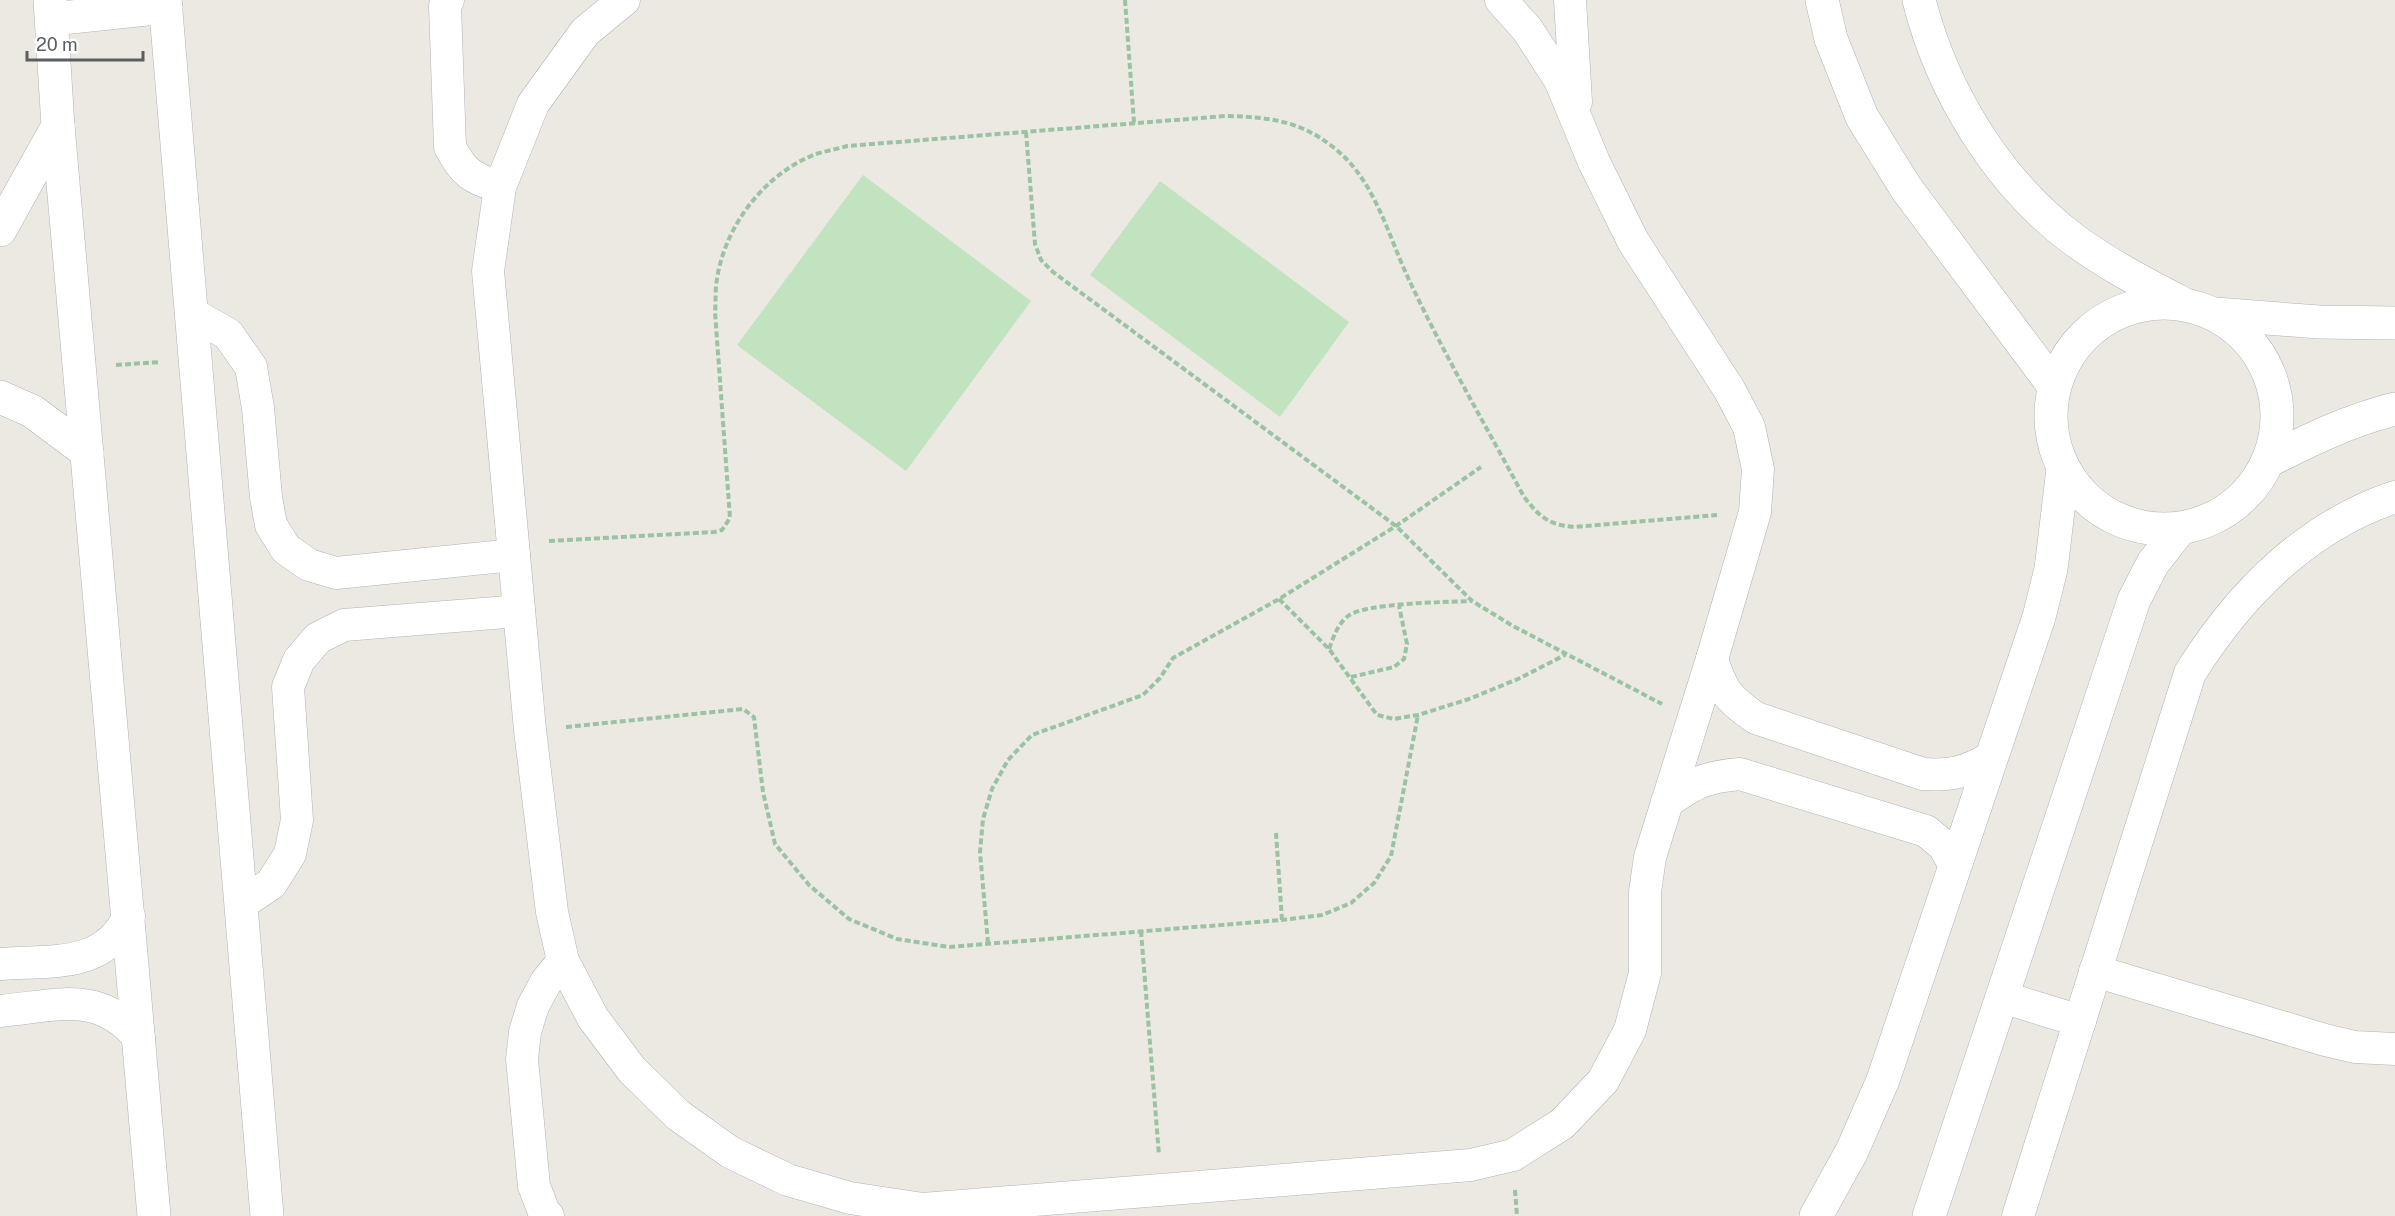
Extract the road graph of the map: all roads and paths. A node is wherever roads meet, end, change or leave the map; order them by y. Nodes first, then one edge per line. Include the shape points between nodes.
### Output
1 (447, 0) edge
2 (624, 0) edge
3 (1125, 0) edge
4 (1501, 0) edge
5 (1570, 0) edge
6 (1822, 0) edge
7 (1919, 0) edge
8 (166, 4) edge
9 (51, 10) edge
10 (1577, 121) junction
11 (1134, 123) junction
12 (58, 126) junction
13 (1026, 132) junction
14 (500, 187) junction
15 (0, 230) edge
16 (2184, 304) junction
17 (191, 313) junction
18 (2215, 314) junction
19 (2395, 323) edge
20 (195, 359) junction
21 (80, 368) junction
22 (2054, 386) junction
23 (0, 398) edge
24 (2395, 410) edge
25 (87, 452) junction
26 (2268, 461) junction
27 (1481, 467) dead end
28 (2063, 469) junction
29 (2395, 497) edge
30 (1755, 512) junction
31 (1396, 526) junction
32 (2179, 530) junction
33 (513, 549) junction
34 (1279, 599) junction
35 (1472, 601) junction
36 (1399, 606) junction
37 (519, 610) junction
38 (1329, 648) junction
39 (1565, 654) junction
40 (1712, 659) junction
41 (1351, 677) junction
42 (1418, 715) junction
43 (1693, 720) junction
44 (530, 730) junction
45 (1991, 758) junction
46 (1667, 802) junction
47 (1276, 833) dead end
48 (1955, 866) junction
49 (241, 904) junction
50 (129, 916) junction
51 (1282, 920) junction
52 (1141, 931) junction
53 (988, 943) junction
54 (563, 961) junction
55 (0, 964) edge
56 (2095, 971) junction
57 (2002, 997) junction
58 (0, 1011) edge
59 (2080, 1021) junction
60 (139, 1038) junction
61 (2395, 1049) edge
62 (1162, 1190) junction
63 (923, 1209) junction
64 (154, 1216) edge
65 (267, 1216) edge
66 (548, 1216) edge
67 (888, 1216) edge
68 (1816, 1216) edge
69 (1929, 1216) edge
70 (2018, 1216) edge

1 - 14 street via 450,147 459,165 472,178
2 - 14 street via 585,32 533,104
3 - 11 path
4 - 10 street via 1527,29 1560,80
5 - 10 street
6 - 22 street via 1831,39 1862,117 1906,188
7 - 16 street via 1950,86 1983,143 2024,194 2072,238 2126,275
8 - 9 street
8 - 17 street
9 - 12 street
10 - 30 street via 1633,241 1729,389 1749,427 1758,469
11 - 13 path
11 - 30 path via 1264,117 1300,127 1333,147 1360,174 1379,208 1410,283 1524,497 1538,515 1555,525 1575,527
12 - 15 street
12 - 21 street
13 - 31 path via 1035,244 1041,260
13 - 33 path via 847,146 815,155 786,170 761,191 740,217 725,247 717,279 715,312 730,518 722,530
14 - 33 street via 488,271
16 - 18 street
16 - 22 street via 2150,303 2118,311 2090,329 2067,355
17 - 20 street
17 - 33 street via 228,334 251,367 271,525 286,549 309,566 336,573
18 - 19 street
18 - 26 street via 2248,340 2270,377 2277,420
20 - 21 path
20 - 49 street
21 - 25 street
22 - 28 street via 2050,428
23 - 25 street via 32,411
24 - 26 street via 2337,429
25 - 50 street
26 - 32 street via 2247,494 2216,518
27 - 31 path
28 - 32 street via 2092,506 2133,527
28 - 45 street via 2052,559 2041,607
29 - 56 street via 2342,521 2303,546 2266,576 2206,647 2190,673
30 - 40 street
31 - 34 path
31 - 35 path
32 - 57 street via 2153,563 2134,600
33 - 37 street
34 - 38 path
34 - 53 path via 1173,658 1161,678 1143,695 1032,735 1008,760 982,819 980,852
35 - 36 path
35 - 39 path
36 - 38 path via 1349,615 1336,629
36 - 41 path via 1407,644 1404,659 1394,667
37 - 44 street
37 - 49 street via 344,625 318,638 298,660 288,687 297,820 290,854 271,884
38 - 41 path
39 - 42 path via 1518,679
39 - 43 path
40 - 43 street
40 - 45 street via 1719,682 1733,702 1756,718 1923,774 1947,775 1970,770
41 - 42 path via 1377,715 1394,719
42 - 51 path via 1391,856 1374,883 1351,903 1322,915
43 - 46 street
44 - 53 path via 743,709 754,717 775,844 809,885 849,919 897,939 949,947
44 - 54 street via 552,912
45 - 48 street
46 - 48 street via 1711,777 1740,774 1926,831 1944,846
46 - 62 street via 1650,857 1645,892 1645,973 1630,1030 1603,1082 1562,1124 1513,1155 1471,1165
47 - 51 path
48 - 68 street via 1883,1080 1852,1151
49 - 65 street
50 - 55 street via 122,931 96,953 81,958
50 - 60 street
51 - 52 path
52 - 53 path
52 - 62 path
54 - 63 street via 593,1018 632,1070 678,1115 730,1152 788,1180 850,1198
54 - 66 street via 532,1006 522,1059 534,1186
56 - 59 street
56 - 61 street via 2325,1040 2355,1047
57 - 59 street
57 - 69 street
58 - 60 street via 82,1004 99,1007 115,1014
59 - 70 street
60 - 64 street
62 - 63 street
63 - 67 street

